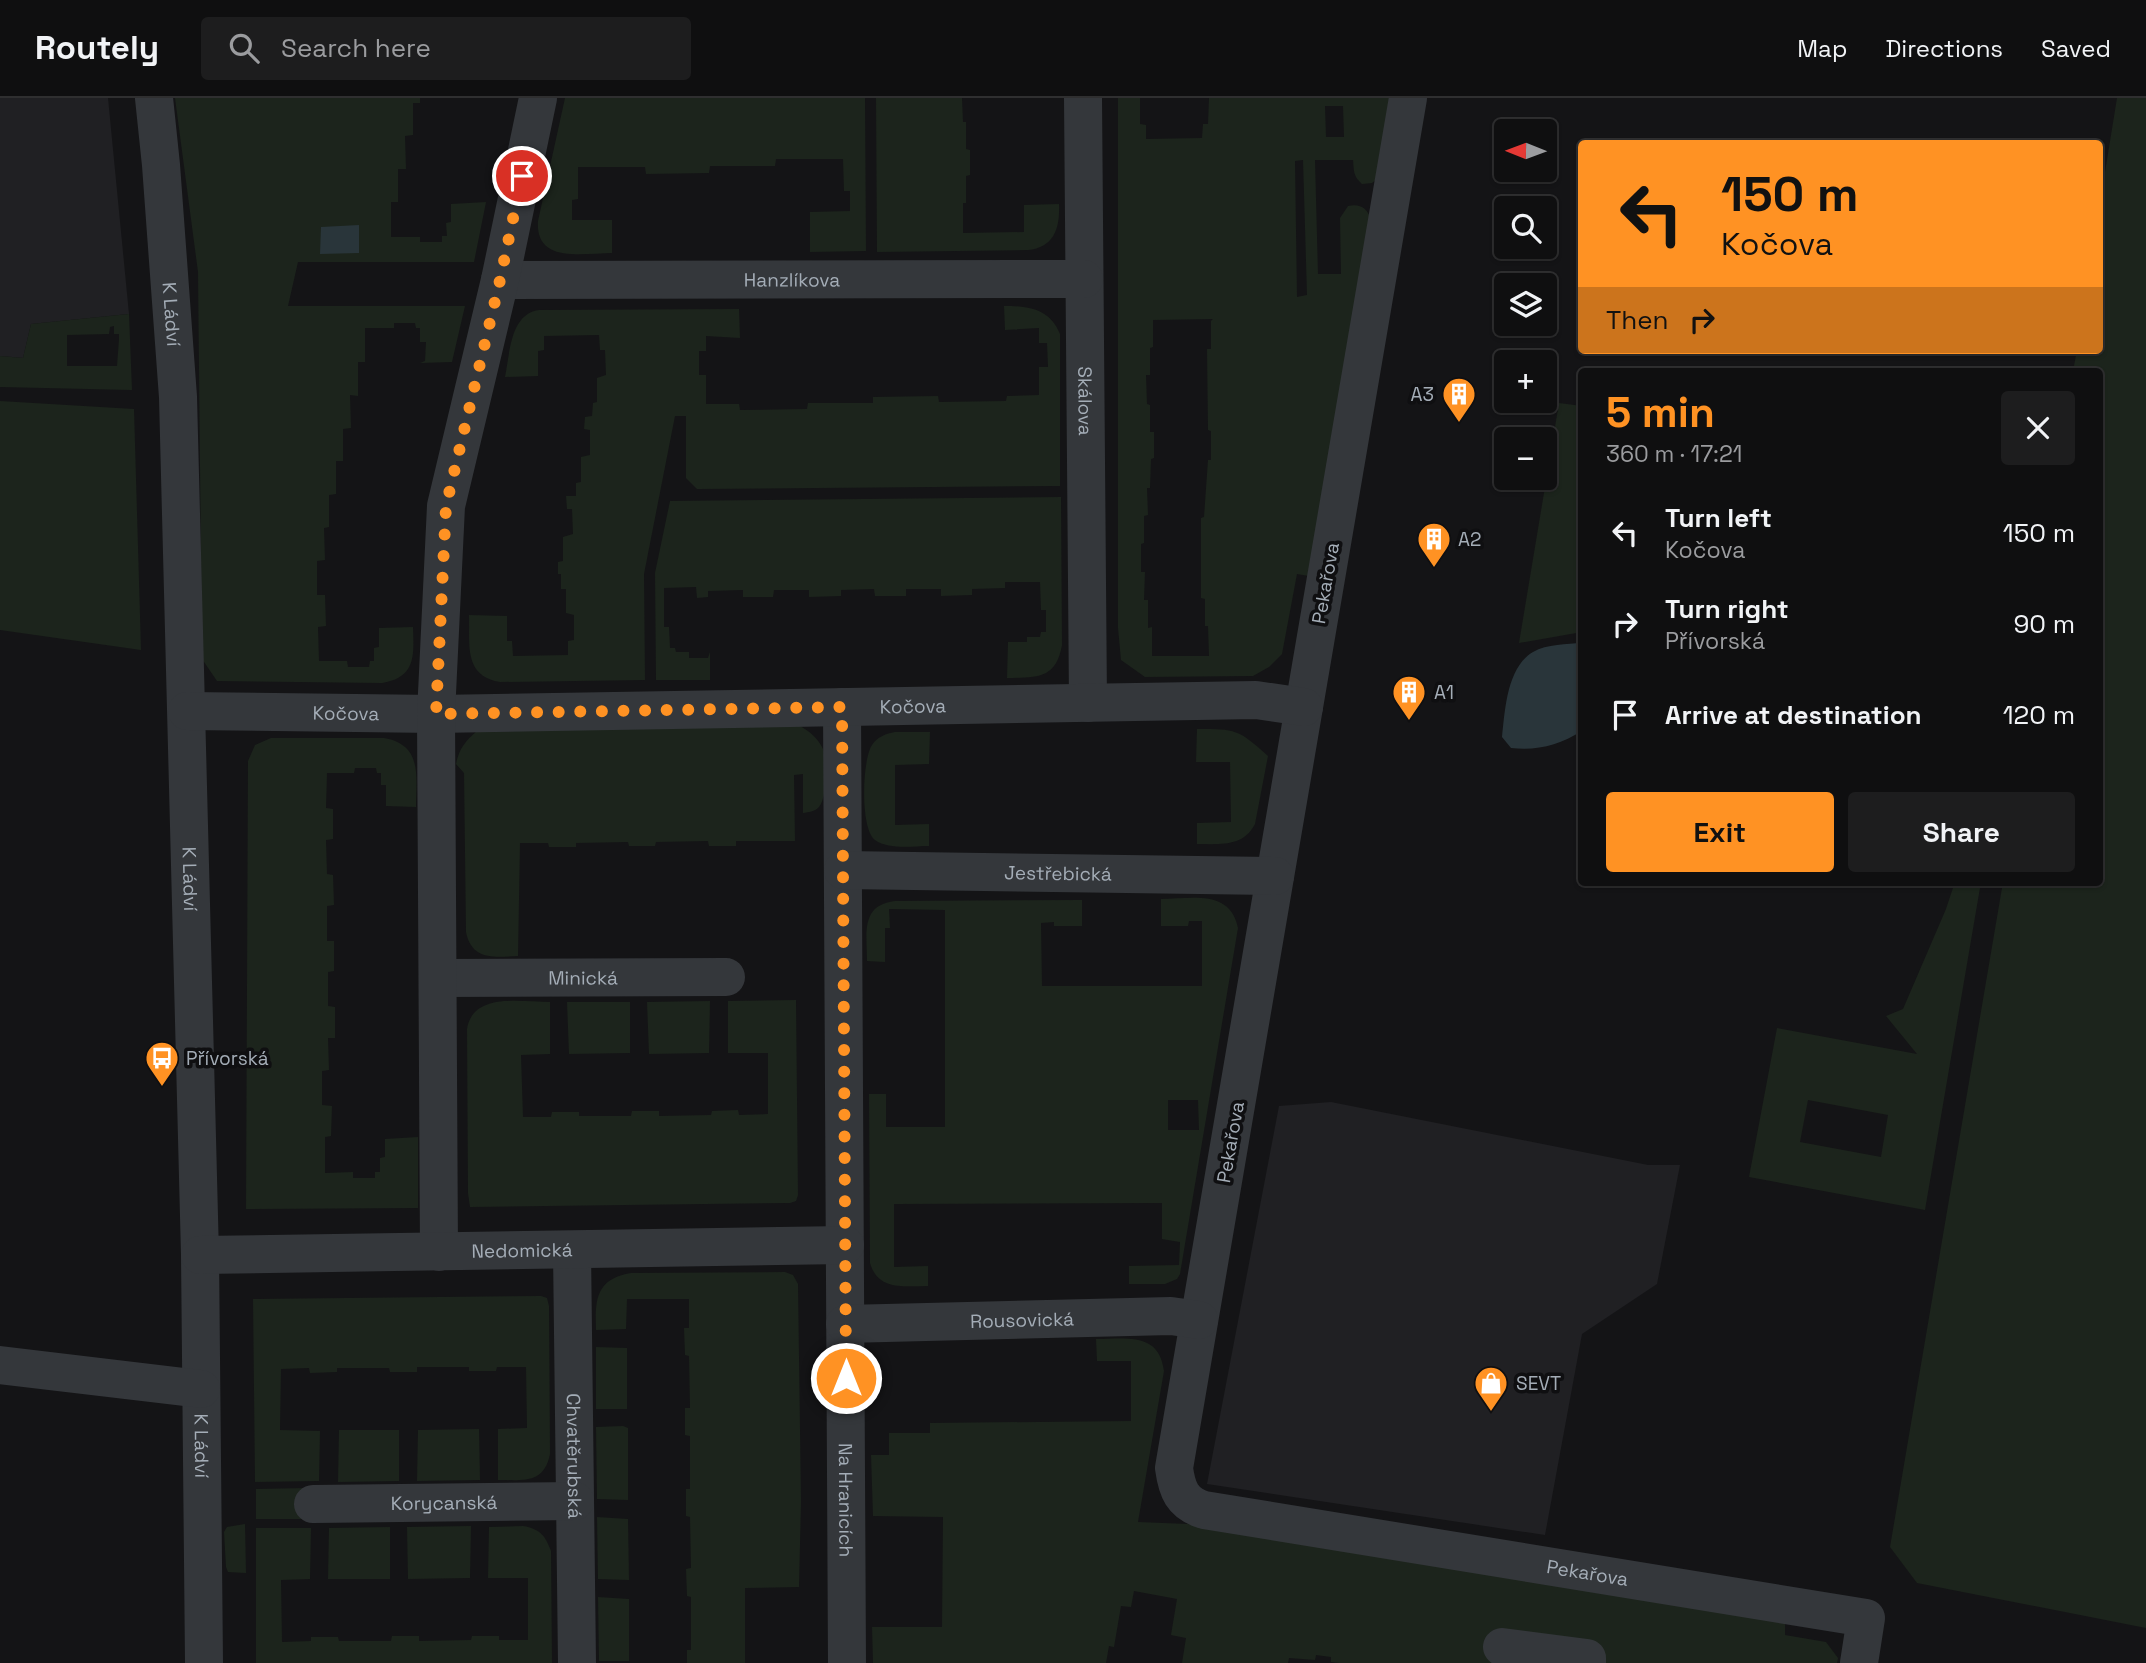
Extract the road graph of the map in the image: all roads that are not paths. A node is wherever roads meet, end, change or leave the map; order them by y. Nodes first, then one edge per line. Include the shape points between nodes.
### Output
1 (154, 98) edge
2 (538, 98) edge
3 (1083, 98) edge
4 (1408, 98) edge
5 (1084, 279) junction
6 (500, 280) junction
7 (1088, 703) junction
8 (842, 707) junction
9 (1304, 707) junction
10 (187, 711) junction
11 (436, 714) junction
12 (843, 870) junction
13 (1275, 876) junction
14 (726, 977) dead end
15 (439, 978) junction
16 (845, 1245) junction
17 (572, 1250) junction
18 (439, 1252) junction
19 (200, 1255) junction
20 (1199, 1320) junction
21 (845, 1324) junction
22 (0, 1365) edge
23 (201, 1389) junction
24 (575, 1501) junction
25 (313, 1504) dead end
26 (1502, 1647) dead end
27 (204, 1663) edge
28 (577, 1663) edge
29 (847, 1663) edge
30 (1587, 1663) edge
31 (1859, 1663) edge

1 - 10 street, K Ládví via 178,397
2 - 6 street
3 - 5 street, Skálova
4 - 9 street, Pekařova
5 - 6 street, Hanzlíkova
5 - 7 street, Skálova
6 - 11 street via 446,506
7 - 8 street, Kočova
7 - 9 street, Kočova via 1256,701
8 - 11 street, Kočova
8 - 12 street, Na Hranicích
9 - 13 street, Pekařova
10 - 11 street, Kočova
10 - 19 street, K Ládví
11 - 15 street
12 - 13 street, Jestřebická
12 - 16 street, Na Hranicích
13 - 20 street, Pekařova
14 - 15 street, Minická
15 - 18 street
16 - 17 street, Nedomická
16 - 21 street, Na Hranicích
17 - 18 street, Nedomická
17 - 24 street, Chvatěrubská
18 - 19 street, Nedomická
19 - 23 street, K Ládví
20 - 21 street, Rousovická via 1171,1316
20 - 31 street, Pekařova via 1174,1468 1183,1499 1194,1507 1866,1618
21 - 29 street, Na Hranicích
22 - 23 street
23 - 27 street, K Ládví
24 - 25 street, Korycanská
24 - 28 street, Chvatěrubská
26 - 30 street via 1587,1658

